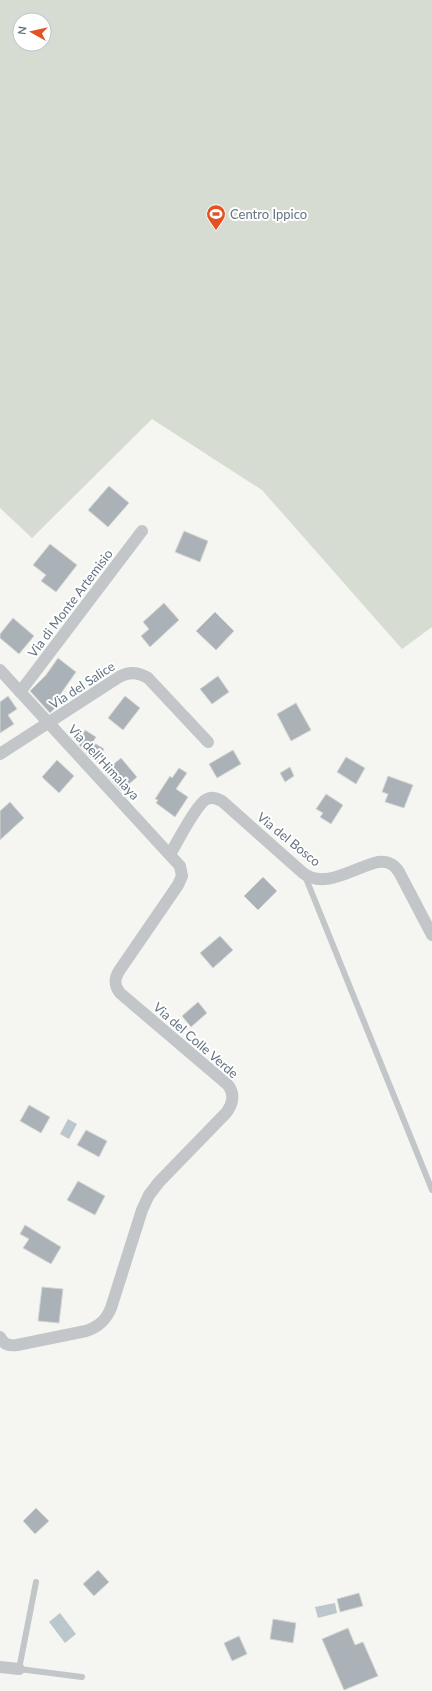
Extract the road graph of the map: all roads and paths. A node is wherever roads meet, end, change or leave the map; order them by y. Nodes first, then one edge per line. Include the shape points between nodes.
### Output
1 (142, 531) dead end
2 (0, 670) edge
3 (20, 692) junction
4 (49, 723) junction
5 (208, 742) dead end
6 (0, 754) edge
7 (170, 854) junction
8 (303, 873) junction
9 (182, 876) joint
10 (432, 935) edge
11 (432, 1190) edge
12 (0, 1337) edge
13 (36, 1582) dead end
14 (0, 1667) edge
15 (19, 1669) junction
16 (82, 1677) dead end

1 - 3 street, Via di Monte Artemisio
2 - 3 street, Via dell'Himalaya
3 - 4 street, Via dell'Himalaya
4 - 5 street, Via del Salice via 123,675 136,673 150,680
4 - 6 street, Via del Salice
4 - 7 street, Via dell'Himalaya
7 - 8 street, Via del Bosco via 200,804 212,797 222,801
7 - 9 street, Via dell'Himalaya via 180,866
8 - 10 street, Via del Bosco via 324,880 375,862 389,863 399,872
8 - 11 lane
9 - 12 street, Via del Colle Verde via 176,889 119,970 115,984 120,993 228,1085 232,1092 231,1106 152,1191 142,1210 111,1308 100,1324 86,1331 14,1345 5,1343
13 - 15 lane
14 - 15 street
15 - 16 lane

